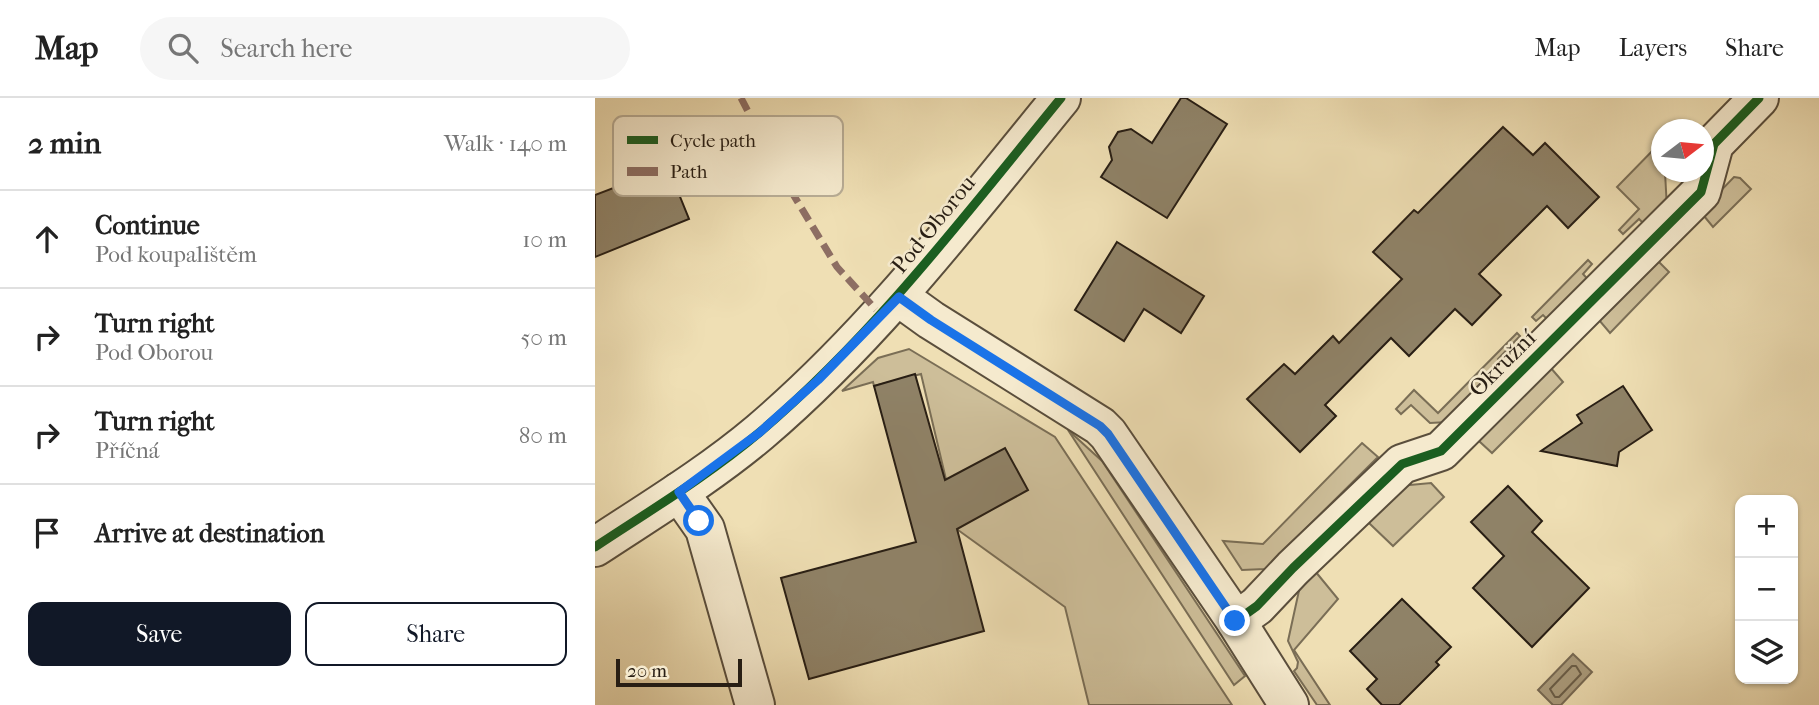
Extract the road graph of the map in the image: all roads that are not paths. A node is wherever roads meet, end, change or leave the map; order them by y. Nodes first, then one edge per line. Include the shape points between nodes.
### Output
1 (1061, 98) edge
2 (1759, 98) edge
3 (899, 297) junction
4 (679, 492) junction
5 (595, 547) edge
6 (1235, 621) junction
7 (755, 705) edge
8 (1289, 705) edge

1 - 3 street, Pod Oborou
2 - 6 street, Okružní via 1714,144 1701,192 1441,451 1402,464 1257,606
3 - 4 street, Pod Oborou via 759,433
3 - 6 street via 1100,426
4 - 5 street, Pod Oborou
4 - 7 street via 705,529
6 - 8 street

